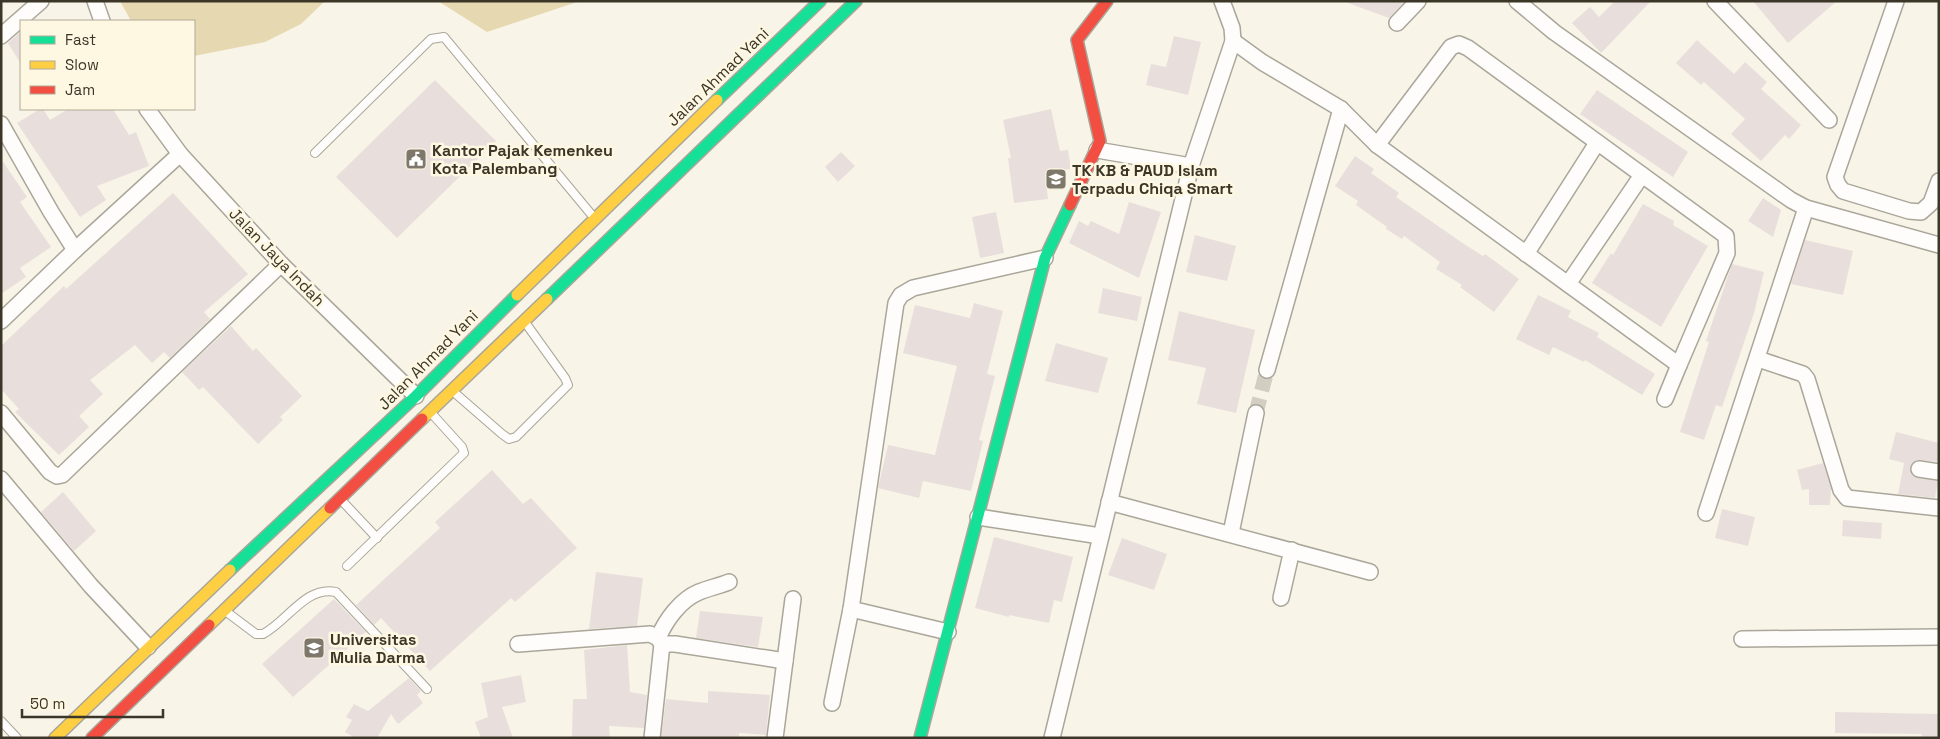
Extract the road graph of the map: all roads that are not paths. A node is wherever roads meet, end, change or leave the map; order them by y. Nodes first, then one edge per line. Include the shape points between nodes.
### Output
1 (41, 1) edge
2 (95, 1) edge
3 (820, 1) edge
4 (856, 1) edge
5 (1107, 1) edge
6 (1222, 1) edge
7 (1418, 1) edge
8 (1517, 1) edge
9 (1896, 1) edge
10 (1721, 3) edge
11 (102, 20) edge
12 (1397, 23) dead end
13 (1, 36) edge
14 (1233, 41) junction
15 (1341, 109) junction
16 (148, 110) edge
17 (1829, 120) dead end
18 (1, 124) edge
19 (1597, 143) junction
20 (1377, 145) junction
21 (1097, 150) junction
22 (315, 152) dead end
23 (180, 154) junction
24 (1191, 166) junction
25 (1642, 175) junction
26 (1939, 181) edge
27 (1806, 208) junction
28 (594, 218) junction
29 (1939, 245) edge
30 (75, 250) junction
31 (1526, 254) junction
32 (1045, 258) junction
33 (281, 264) junction
34 (1568, 284) junction
35 (2, 317) edge
36 (524, 322) junction
37 (1758, 359) junction
38 (1679, 365) junction
39 (1267, 370) tunnel mouth
40 (452, 391) junction
41 (416, 396) junction
42 (1665, 399) dead end
43 (430, 412) junction
44 (1, 413) edge
45 (1256, 413) tunnel mouth
46 (1919, 469) dead end
47 (1939, 472) edge
48 (3, 486) edge
49 (340, 499) junction
50 (1108, 502) junction
51 (1939, 508) edge
52 (1706, 513) dead end
53 (978, 517) junction
54 (1231, 533) junction
55 (1100, 536) junction
56 (376, 538) junction
57 (1292, 550) junction
58 (347, 566) dead end
59 (1370, 572) dead end
60 (729, 582) dead end
61 (1281, 598) dead end
62 (793, 599) dead end
63 (851, 609) junction
64 (225, 610) junction
65 (948, 632) junction
66 (1939, 636) edge
67 (1742, 639) dead end
68 (660, 641) junction
69 (518, 644) dead end
70 (148, 647) junction
71 (785, 660) junction
72 (427, 689) dead end
73 (832, 703) dead end
74 (1, 721) edge
75 (97, 737) edge
76 (17, 738) edge
77 (55, 738) edge
78 (652, 738) edge
79 (775, 738) edge
80 (920, 738) edge
81 (1052, 738) edge

1 - 13 street
2 - 11 street
3 - 28 main road, Jalan Ahmad Yani
4 - 36 main road
5 - 21 main road via 1077,40 1100,134
6 - 14 street
7 - 12 street
8 - 27 street via 1554,32
9 - 26 street via 1835,177 1843,190 1921,212 1931,203
10 - 17 street
14 - 15 street
14 - 24 street
15 - 20 street
15 - 39 street
16 - 23 street, Jalan Jaya Indah
18 - 30 street
19 - 20 street via 1459,44 1451,47
19 - 25 street
19 - 31 street
20 - 31 street
21 - 24 street
21 - 32 main road
22 - 28 lane via 430,39 444,38
23 - 30 street
23 - 33 street, Jalan Jaya Indah
24 - 50 street
25 - 34 street
25 - 38 street via 1726,236 1727,253
27 - 29 street
27 - 37 street
28 - 41 main road, Jalan Ahmad Yani
30 - 35 street
31 - 34 street
32 - 53 main road
32 - 63 street via 913,288 896,303
33 - 41 street, Jalan Jaya Indah
33 - 44 street via 62,475 50,472
34 - 38 street
36 - 40 main road
36 - 40 lane via 568,385 516,437 508,439
37 - 51 street via 1807,378 1841,490 1847,498
37 - 52 street
38 - 42 street
40 - 43 main road
41 - 70 main road, Jalan Ahmad Yani
43 - 49 main road
43 - 56 lane via 464,453
45 - 54 street
46 - 47 street
48 - 70 street
49 - 56 lane
49 - 64 main road
50 - 54 street
50 - 55 street
53 - 55 street
53 - 65 main road
54 - 57 street
55 - 81 street
56 - 58 lane
57 - 59 street
57 - 61 street
60 - 68 street via 685,600 663,627
62 - 71 street
63 - 65 street
63 - 73 street
64 - 72 lane via 256,634 263,634 310,596 326,590 336,592
64 - 75 main road
65 - 80 main road
66 - 67 street
68 - 69 street via 650,634
68 - 71 street
68 - 78 street
70 - 77 main road, Jalan Ahmad Yani
71 - 79 street
74 - 76 lane

